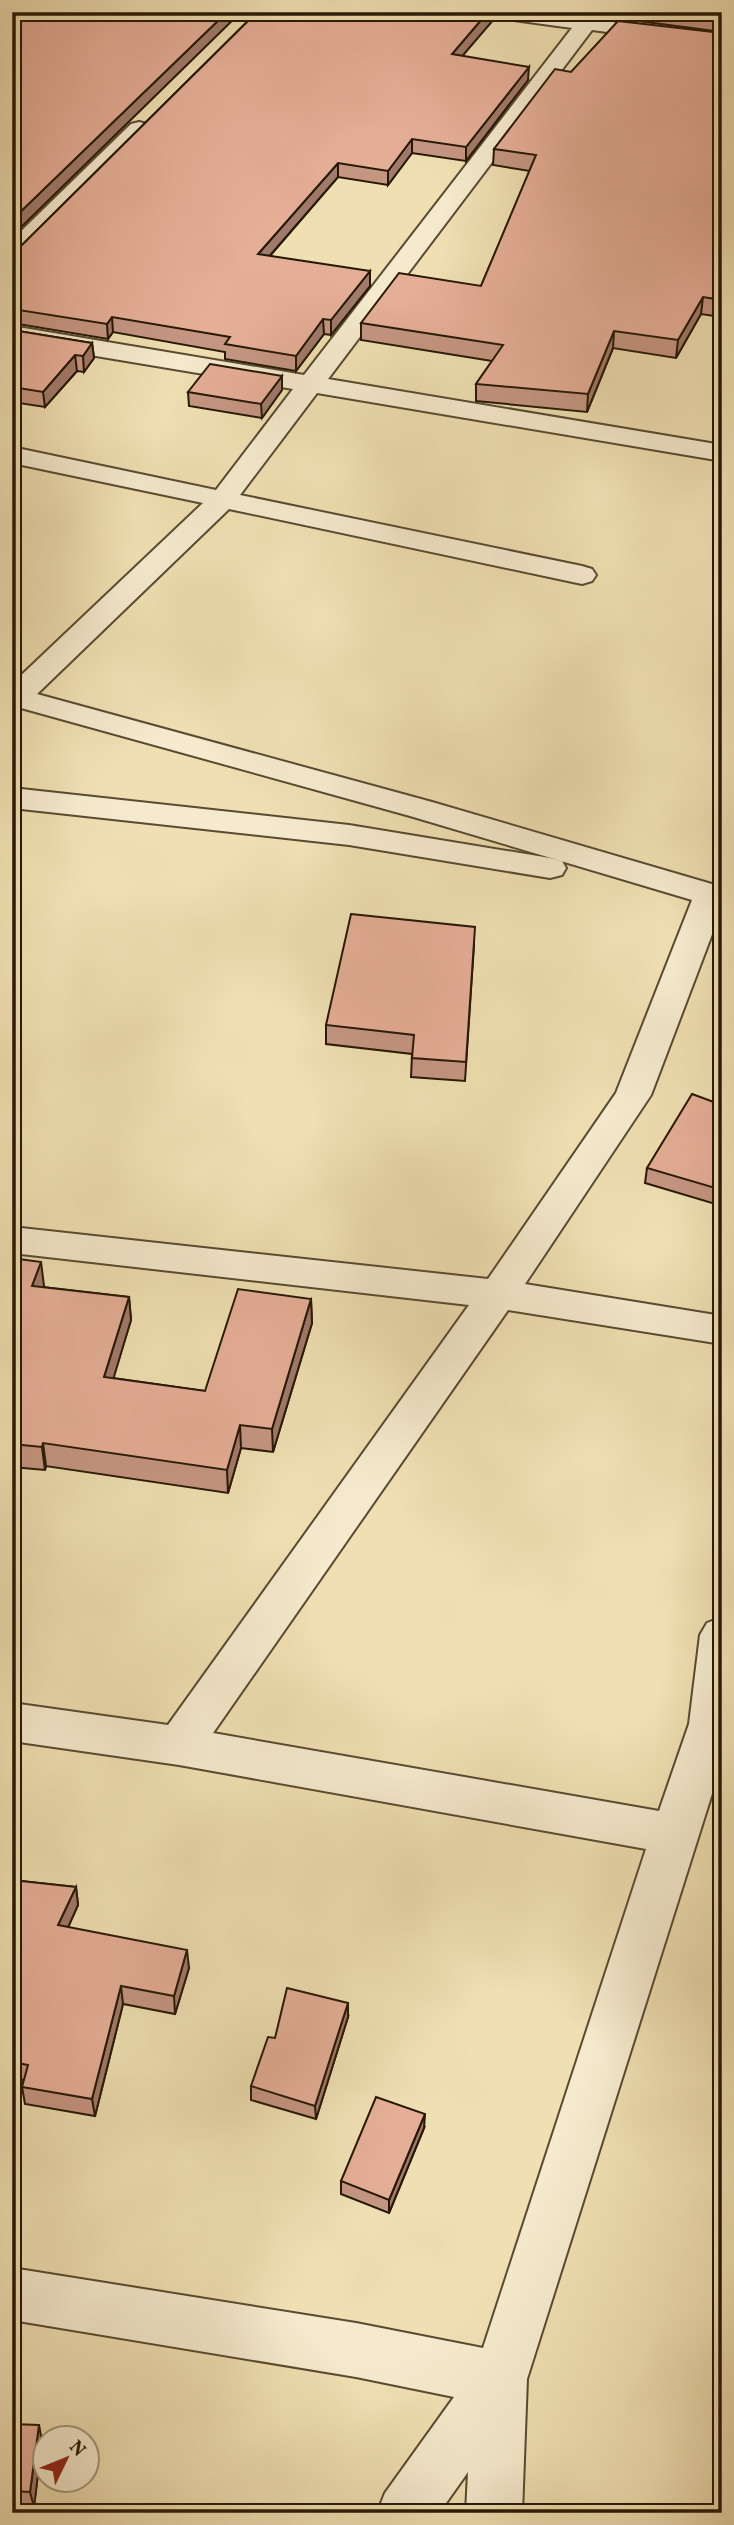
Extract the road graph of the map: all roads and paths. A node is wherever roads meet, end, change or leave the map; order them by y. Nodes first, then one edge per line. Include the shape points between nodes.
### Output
1 (498, 12) edge
2 (590, 18) edge
3 (626, 29) edge
4 (159, 109) edge
5 (12, 254) edge
6 (12, 334) edge
7 (310, 384) junction
8 (719, 446) edge
9 (12, 455) edge
10 (220, 501) junction
11 (582, 575) dead end
12 (15, 698) edge
13 (12, 798) edge
14 (716, 896) edge
15 (12, 1240) edge
16 (498, 1293) junction
17 (722, 1331) edge
18 (722, 1634) edge
19 (717, 1720) edge
20 (12, 1722) edge
21 (179, 1746) junction
22 (674, 1834) junction
23 (12, 2294) edge
24 (500, 2379) junction
25 (405, 2513) edge
26 (494, 2513) edge

1 - 2 street
2 - 3 street
2 - 7 street
4 - 5 street
6 - 7 street
7 - 8 street
7 - 10 street
9 - 10 street
10 - 11 street
10 - 12 street
12 - 14 street via 408,805
13 - 14 street via 349,835
14 - 16 street via 633,1095
15 - 16 street
16 - 17 street
16 - 21 street
18 - 19 street
19 - 22 street
20 - 21 street
21 - 22 street
22 - 24 street
23 - 24 street via 356,2350
24 - 25 street
24 - 26 street

